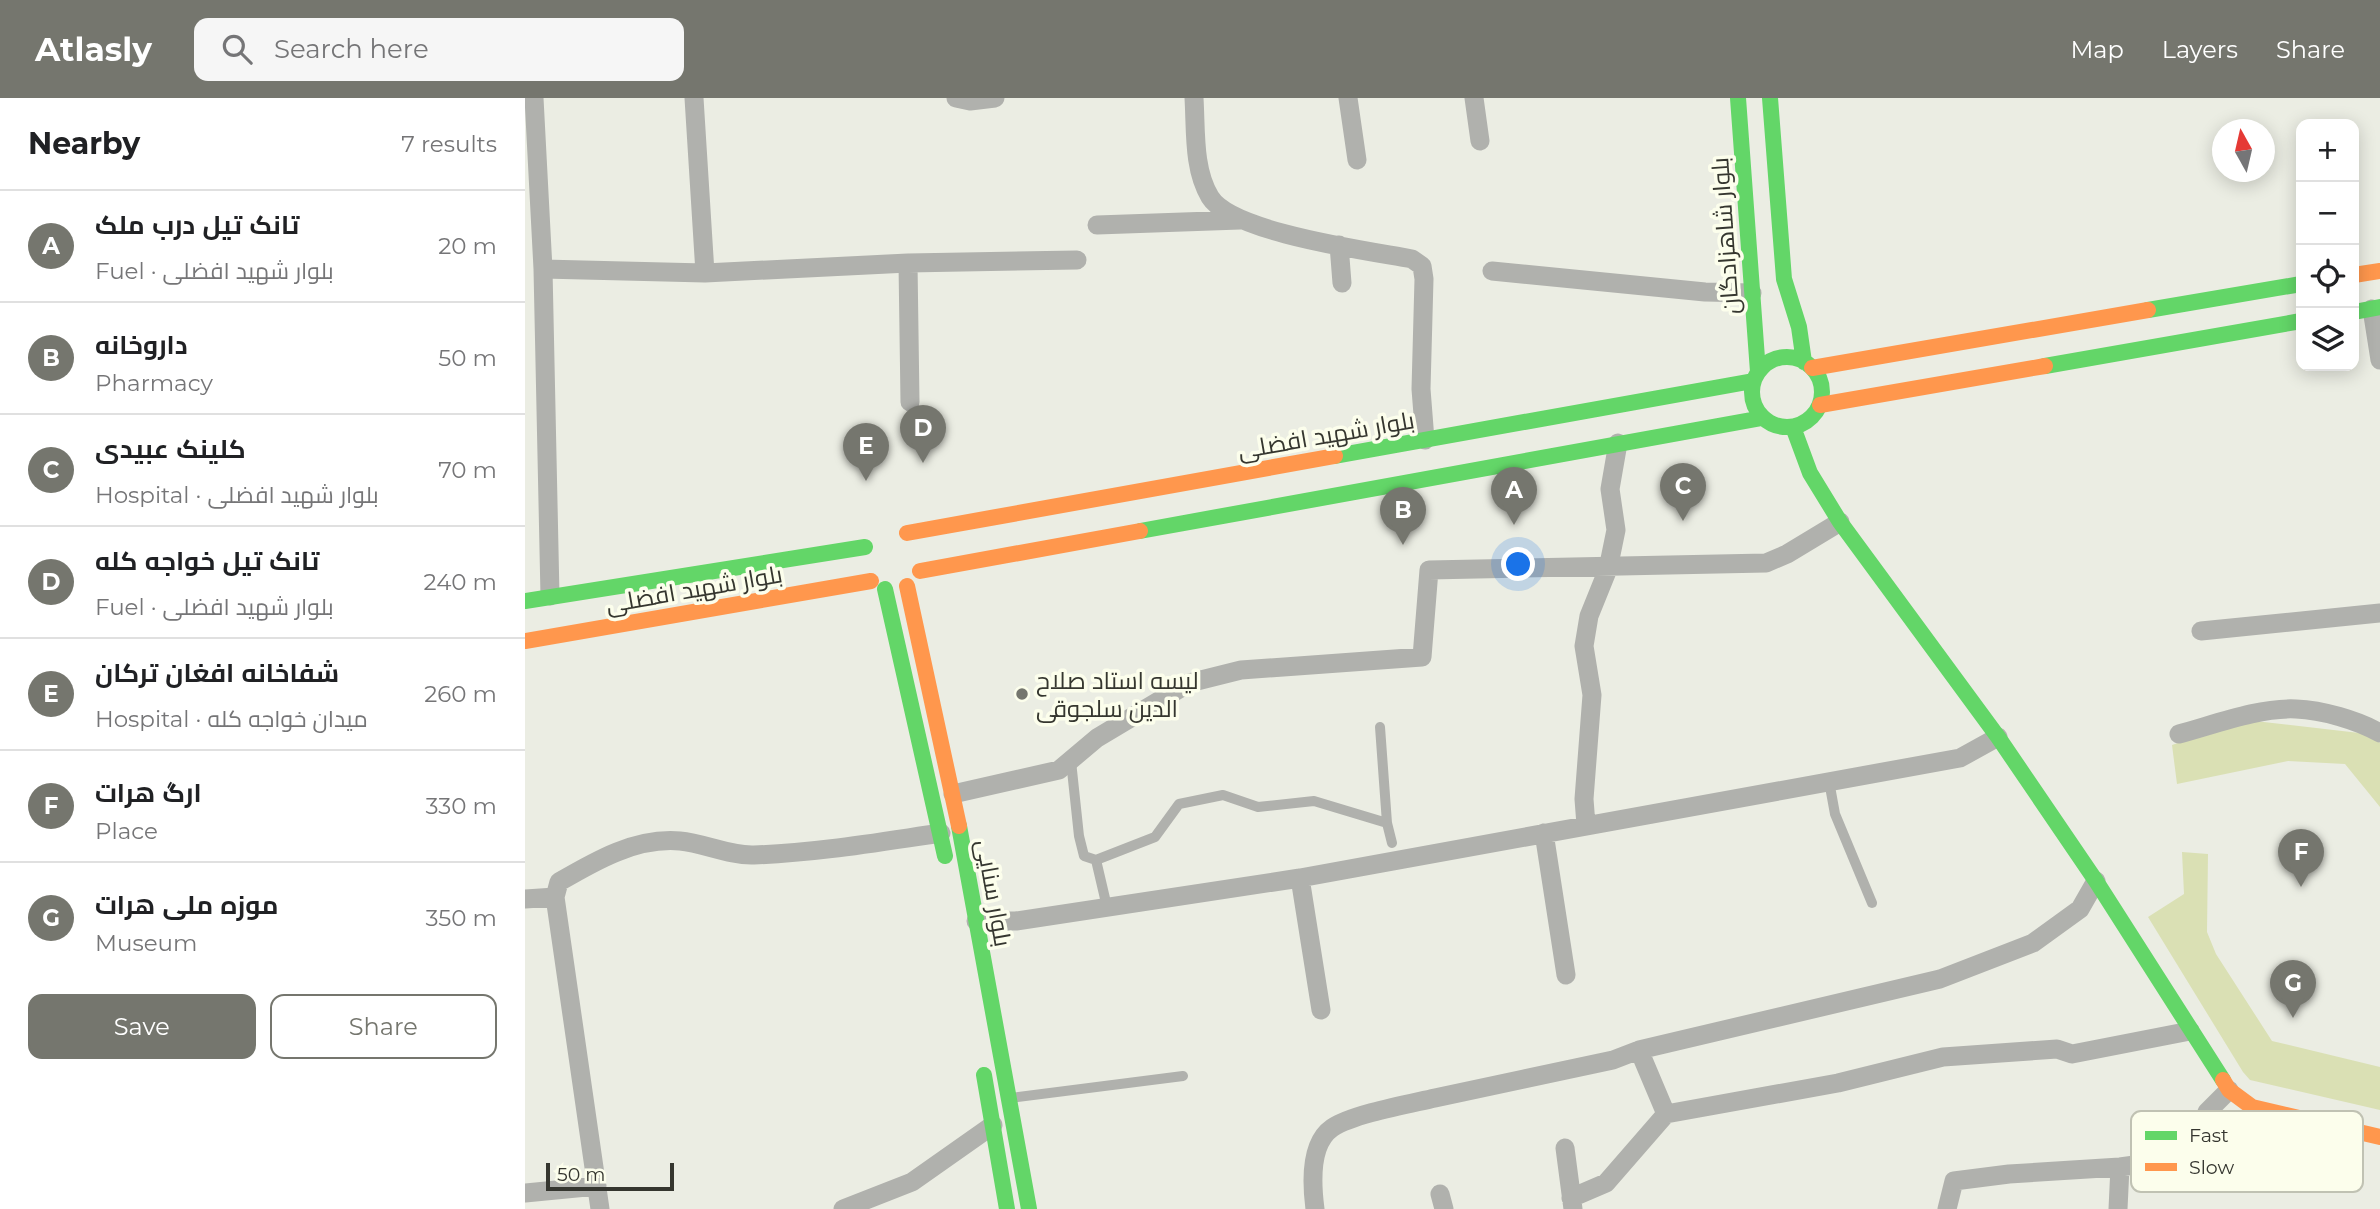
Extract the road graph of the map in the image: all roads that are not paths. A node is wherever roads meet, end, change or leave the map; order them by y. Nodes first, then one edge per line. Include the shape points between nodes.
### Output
1 (534, 98) edge
2 (694, 98) edge
3 (956, 98) edge
4 (995, 98) edge
5 (1194, 98) edge
6 (1348, 98) edge
7 (1474, 98) edge
8 (1738, 98) edge
9 (1770, 98) edge
10 (1479, 141) dead end
11 (1357, 160) dead end
12 (1241, 220) junction
13 (1097, 225) dead end
14 (1339, 245) junction
15 (1077, 260) dead end
16 (908, 263) junction
17 (543, 269) junction
18 (1492, 271) dead end
19 (2380, 271) edge
20 (705, 273) junction
21 (2359, 274) edge
22 (1342, 283) dead end
23 (2296, 285) edge
24 (1752, 293) junction
25 (2369, 309) edge
26 (2296, 322) edge
27 (2380, 360) edge
28 (1808, 365) junction
29 (1756, 376) junction
30 (910, 402) dead end
31 (1820, 405) junction
32 (1762, 418) junction
33 (1793, 427) junction
34 (1425, 440) junction
35 (1618, 443) junction
36 (1840, 522) junction
37 (907, 533) junction
38 (877, 537) junction
39 (1608, 569) junction
40 (920, 571) junction
41 (878, 585) junction
42 (907, 586) junction
43 (550, 596) junction
44 (525, 601) edge
45 (2380, 613) edge
46 (2201, 631) dead end
47 (525, 641) edge
48 (1380, 727) dead end
49 (2380, 733) edge
50 (2179, 734) dead end
51 (1998, 737) junction
52 (1071, 760) junction
53 (1829, 780) junction
54 (953, 794) junction
55 (1387, 823) junction
56 (1586, 825) junction
57 (941, 833) junction
58 (1543, 833) junction
59 (1392, 843) dead end
60 (1096, 860) junction
61 (948, 873) dead end
62 (1300, 878) junction
63 (2096, 881) junction
64 (555, 897) junction
65 (525, 900) edge
66 (1872, 903) dead end
67 (1107, 907) junction
68 (976, 921) junction
69 (1566, 975) dead end
70 (1321, 1010) dead end
71 (2190, 1031) junction
72 (1639, 1050) junction
73 (981, 1059) dead end
74 (1183, 1076) dead end
75 (2228, 1090) junction
76 (1007, 1098) junction
77 (2208, 1111) edge
78 (2269, 1111) edge
79 (1666, 1114) junction
80 (993, 1125) junction
81 (1565, 1148) dead end
82 (2131, 1166) edge
83 (2120, 1167) junction
84 (597, 1186) junction
85 (528, 1198) edge
86 (1572, 1203) edge
87 (600, 1209) edge
88 (843, 1209) edge
89 (1007, 1209) edge
90 (1028, 1209) edge
91 (1315, 1209) edge
92 (1947, 1209) edge
93 (2118, 1209) edge

1 - 17 street
2 - 20 street
3 - 4 street
5 - 12 street via 1197,151 1205,187 1220,209
6 - 11 street
7 - 10 street
8 - 24 main road, بلوار شاهزادگان
9 - 28 main road via 1784,279
12 - 13 street
12 - 14 street
14 - 22 street
14 - 34 street via 1412,259 1422,266
15 - 16 street
16 - 20 street
16 - 30 street
17 - 20 street
17 - 43 street
18 - 24 street
19 - 21 main road
23 - 28 main road
24 - 29 main road, بلوار شاهزادگان
25 - 27 street
26 - 31 main road
28 - 29 main road via 1784,357 1766,364
28 - 31 main road via 1822,385
29 - 32 main road via 1752,400
29 - 34 main road, بلوار شهید افضلی
31 - 33 main road via 1814,415
32 - 33 main road
32 - 35 main road
33 - 36 main road via 1810,473
34 - 37 main road, بلوار شهید افضلی
35 - 39 street via 1610,489 1616,530
35 - 40 main road
36 - 39 street via 1766,563
36 - 51 main road
37 - 38 main road
37 - 40 main road via 921,550
38 - 41 main road via 863,565
38 - 43 main road, بلوار شهید افضلی
39 - 52 street via 1429,570 1422,657 1241,670 1189,682 1097,738
39 - 56 street via 1589,615 1584,646 1592,695
40 - 42 main road
41 - 42 main road
41 - 47 main road, بلوار شهید افضلی
41 - 57 main road, بلوار سنایی
42 - 54 main road, بلوار سنایی
43 - 44 main road, بلوار شهید افضلی
45 - 46 street
48 - 55 lane
49 - 50 street via 2364,724 2296,709 2240,717
51 - 53 street via 1960,758
51 - 63 main road
52 - 54 street via 1059,770
52 - 60 lane via 1084,856
53 - 56 street
53 - 66 lane via 1835,814
54 - 68 main road, بلوار سنایی
55 - 59 lane
55 - 60 lane via 1314,801 1258,807 1223,795 1179,804 1155,837
56 - 58 street
57 - 61 main road, بلوار سنایی
57 - 64 street via 750,855 678,840 637,845 559,881
58 - 62 street
58 - 69 street
60 - 67 lane
62 - 67 street
62 - 70 street
63 - 71 main road
63 - 72 street via 2080,909 2033,943 1940,979
64 - 65 street
64 - 84 street
67 - 68 street via 1016,921
68 - 76 main road, بلوار سنایی
71 - 75 main road
71 - 79 street via 2072,1054 2057,1049 1943,1057 1838,1083
72 - 79 street
72 - 91 street via 1613,1060 1384,1109 1332,1128 1314,1163
73 - 80 main road
74 - 76 lane
75 - 77 street
75 - 78 main road via 2252,1107
76 - 90 main road, بلوار سنایی
79 - 86 street via 1606,1183
80 - 88 street via 912,1182
80 - 89 main road
81 - 86 street
82 - 83 street
83 - 92 street via 1954,1181
83 - 93 street
84 - 85 street
84 - 87 street

